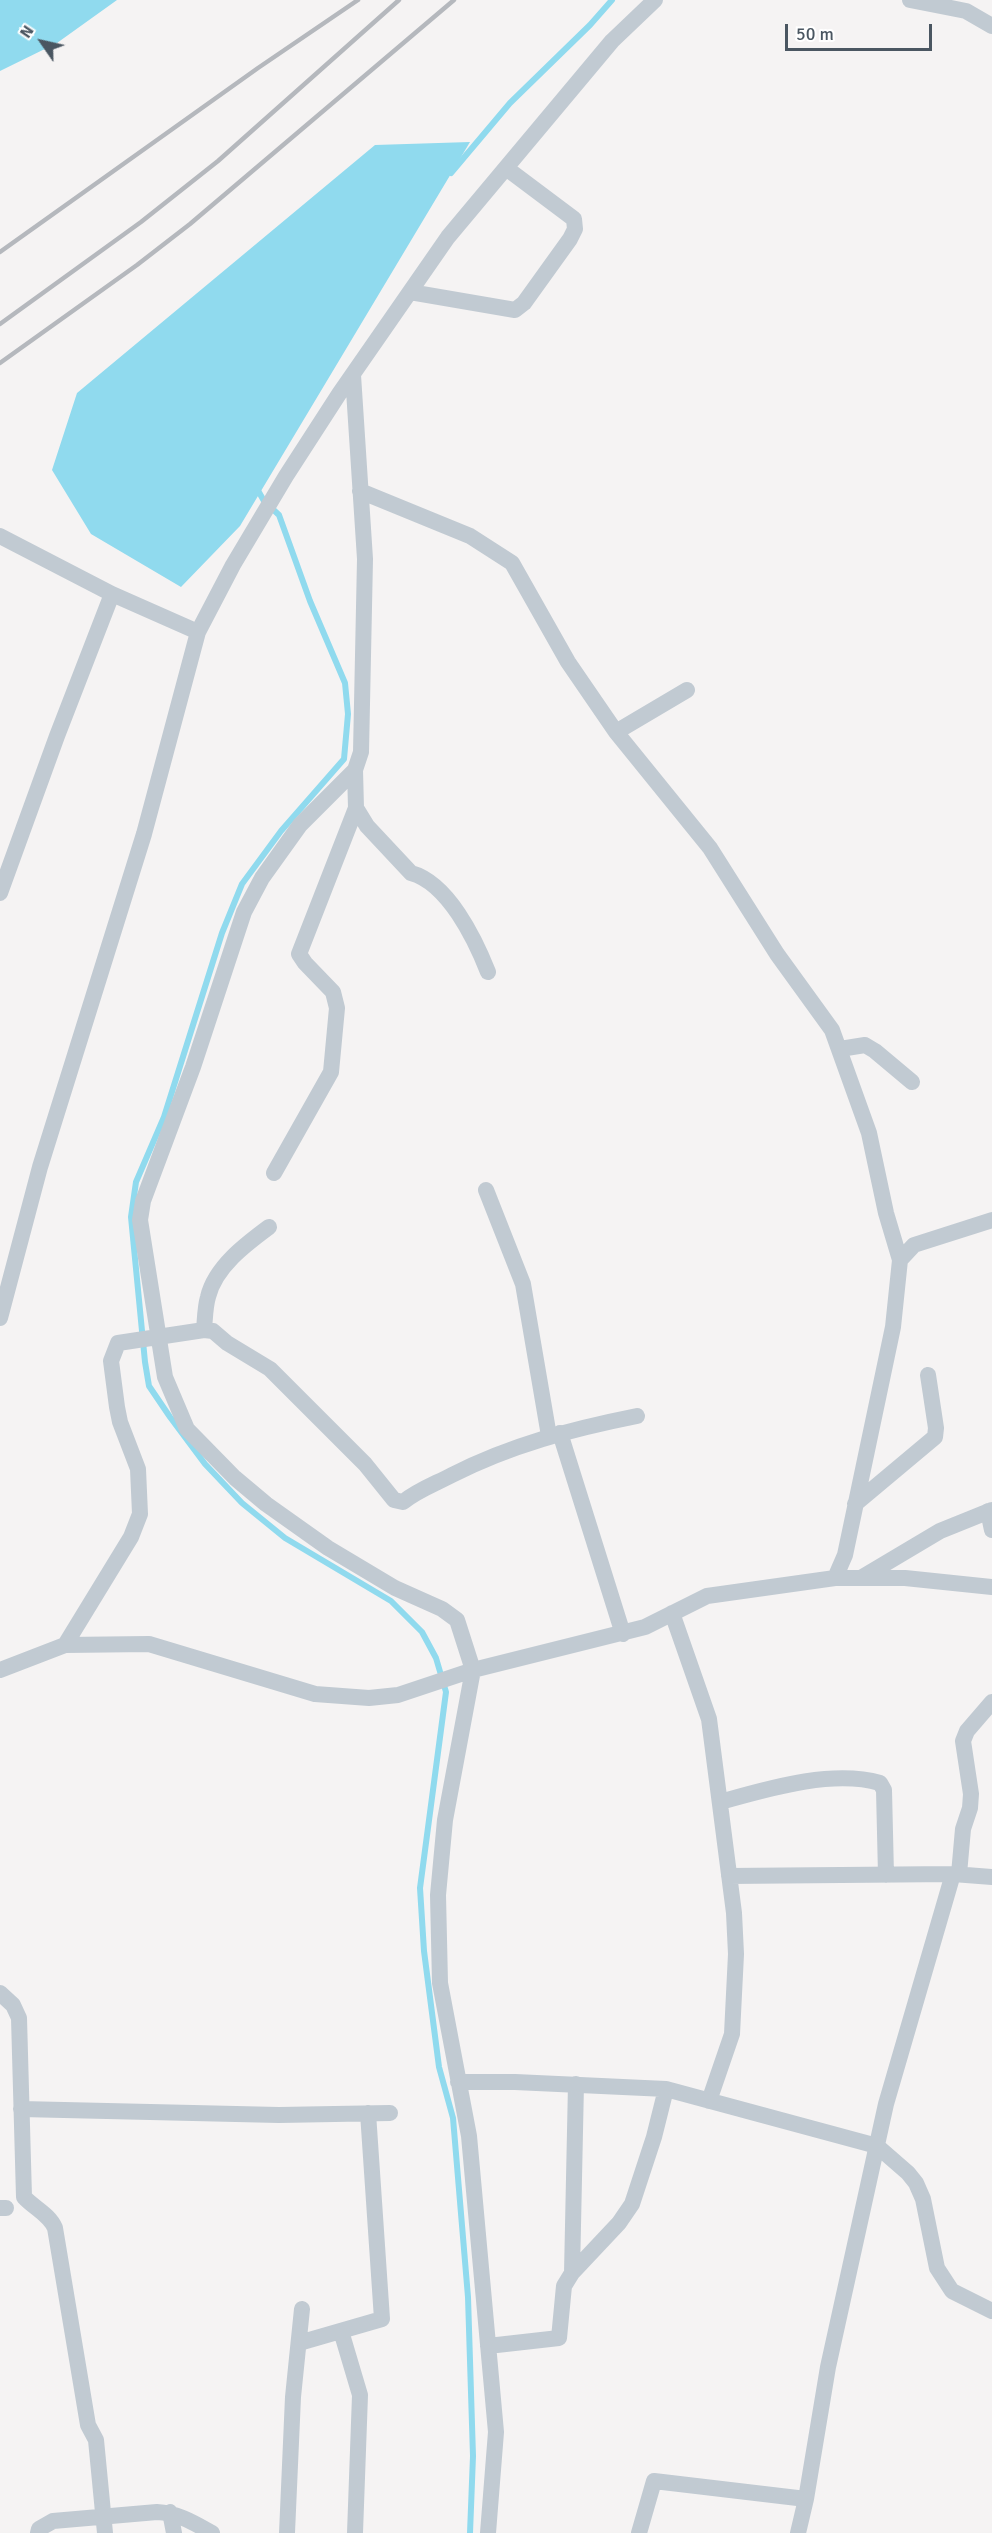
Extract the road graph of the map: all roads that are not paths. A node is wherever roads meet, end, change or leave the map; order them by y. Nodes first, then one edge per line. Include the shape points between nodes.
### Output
1 (655, 0) edge
2 (910, 0) edge
3 (992, 26) edge
4 (506, 168) junction
5 (410, 292) junction
6 (353, 375) junction
7 (360, 491) junction
8 (0, 536) edge
9 (112, 594) junction
10 (198, 632) junction
11 (687, 690) dead end
12 (616, 732) junction
13 (355, 770) junction
14 (356, 808) junction
15 (0, 893) edge
16 (488, 972) dead end
17 (840, 1049) junction
18 (912, 1082) dead end
19 (274, 1173) dead end
20 (486, 1190) dead end
21 (992, 1220) edge
22 (269, 1227) dead end
23 (900, 1260) junction
24 (0, 1318) edge
25 (204, 1330) junction
26 (155, 1338) junction
27 (928, 1375) dead end
28 (637, 1416) dead end
29 (554, 1435) junction
30 (855, 1504) junction
31 (990, 1511) edge
32 (992, 1530) edge
33 (836, 1578) junction
34 (861, 1578) junction
35 (992, 1587) edge
36 (672, 1613) junction
37 (623, 1634) junction
38 (65, 1646) junction
39 (0, 1670) edge
40 (473, 1670) junction
41 (992, 1702) edge
42 (720, 1802) junction
43 (956, 1874) junction
44 (886, 1875) junction
45 (729, 1876) junction
46 (992, 1877) edge
47 (0, 1993) edge
48 (458, 2082) junction
49 (576, 2084) junction
50 (666, 2089) junction
51 (709, 2101) junction
52 (21, 2109) junction
53 (390, 2113) dead end
54 (368, 2114) junction
55 (877, 2146) junction
56 (572, 2273) junction
57 (302, 2309) dead end
58 (992, 2311) edge
59 (341, 2331) junction
60 (299, 2343) junction
61 (488, 2346) junction
62 (806, 2499) junction
63 (170, 2512) junction
64 (105, 2525) edge
65 (38, 2533) edge
66 (174, 2533) edge
67 (212, 2533) edge
68 (286, 2533) edge
69 (355, 2533) edge
70 (488, 2533) edge
71 (639, 2533) edge
72 (798, 2533) edge

1 - 4 street via 612,41
2 - 3 street via 966,11
4 - 5 street via 448,237
4 - 5 street via 574,219 575,230 570,239 524,303 515,310
5 - 6 street
6 - 7 street
6 - 10 street via 286,476
7 - 12 street via 470,536 512,563 559,648
7 - 13 street via 365,559 362,735
8 - 9 street
9 - 10 street
9 - 15 street
10 - 24 street via 144,834 40,1167
11 - 12 street
12 - 17 street via 710,848 777,954 832,1030
13 - 14 street
13 - 26 street via 300,825 262,878 244,912 143,1201 140,1220
14 - 16 street via 367,826 411,873 445,896 476,942
14 - 19 street via 299,954 333,992 337,1008 331,1072
17 - 18 street via 865,1045
17 - 23 street via 868,1133
20 - 29 street via 523,1284
21 - 23 street via 914,1245
22 - 25 street via 240,1249 216,1279 208,1296
23 - 30 street via 893,1328
25 - 26 street
25 - 29 street via 213,1331 270,1369 365,1464 394,1500 403,1502 489,1457
26 - 38 street via 118,1344 111,1361 120,1422 138,1469 140,1514 131,1537
26 - 40 street via 165,1377 187,1429 204,1447 266,1504 328,1548 457,1620
27 - 30 street via 935,1437
28 - 29 street
29 - 37 street
30 - 33 street
31 - 32 street
31 - 34 street via 940,1531
33 - 34 street
33 - 36 street via 707,1596
34 - 35 street via 905,1578
36 - 37 street
36 - 42 street via 709,1719
37 - 40 street
38 - 39 street
38 - 40 street via 149,1644 315,1694 369,1698 398,1695
40 - 48 street via 445,1820 438,1896 440,1983
41 - 43 street via 963,1741 971,1794
42 - 44 street via 788,1783 864,1778 880,1783 884,1790
42 - 45 street
43 - 44 street
43 - 46 street
43 - 55 street via 886,2104
44 - 45 street
45 - 51 street via 736,1954 732,2034
47 - 52 street via 19,2019
48 - 49 street
48 - 61 street via 469,2136
49 - 50 street
49 - 56 street
50 - 51 street
50 - 56 street via 632,2204
51 - 55 street
52 - 54 street
52 - 64 street via 24,2197 51,2219 55,2228 88,2426 96,2440
53 - 54 street
54 - 59 street via 382,2319
55 - 58 street via 916,2183 938,2268 952,2291
55 - 62 street via 828,2367
56 - 61 street via 564,2286 559,2338
57 - 60 street
59 - 60 street
59 - 69 street via 360,2395
60 - 68 street
61 - 70 street via 496,2432
62 - 71 street via 654,2481
62 - 72 street
63 - 64 street
63 - 66 street
63 - 67 street
64 - 65 street via 53,2521

